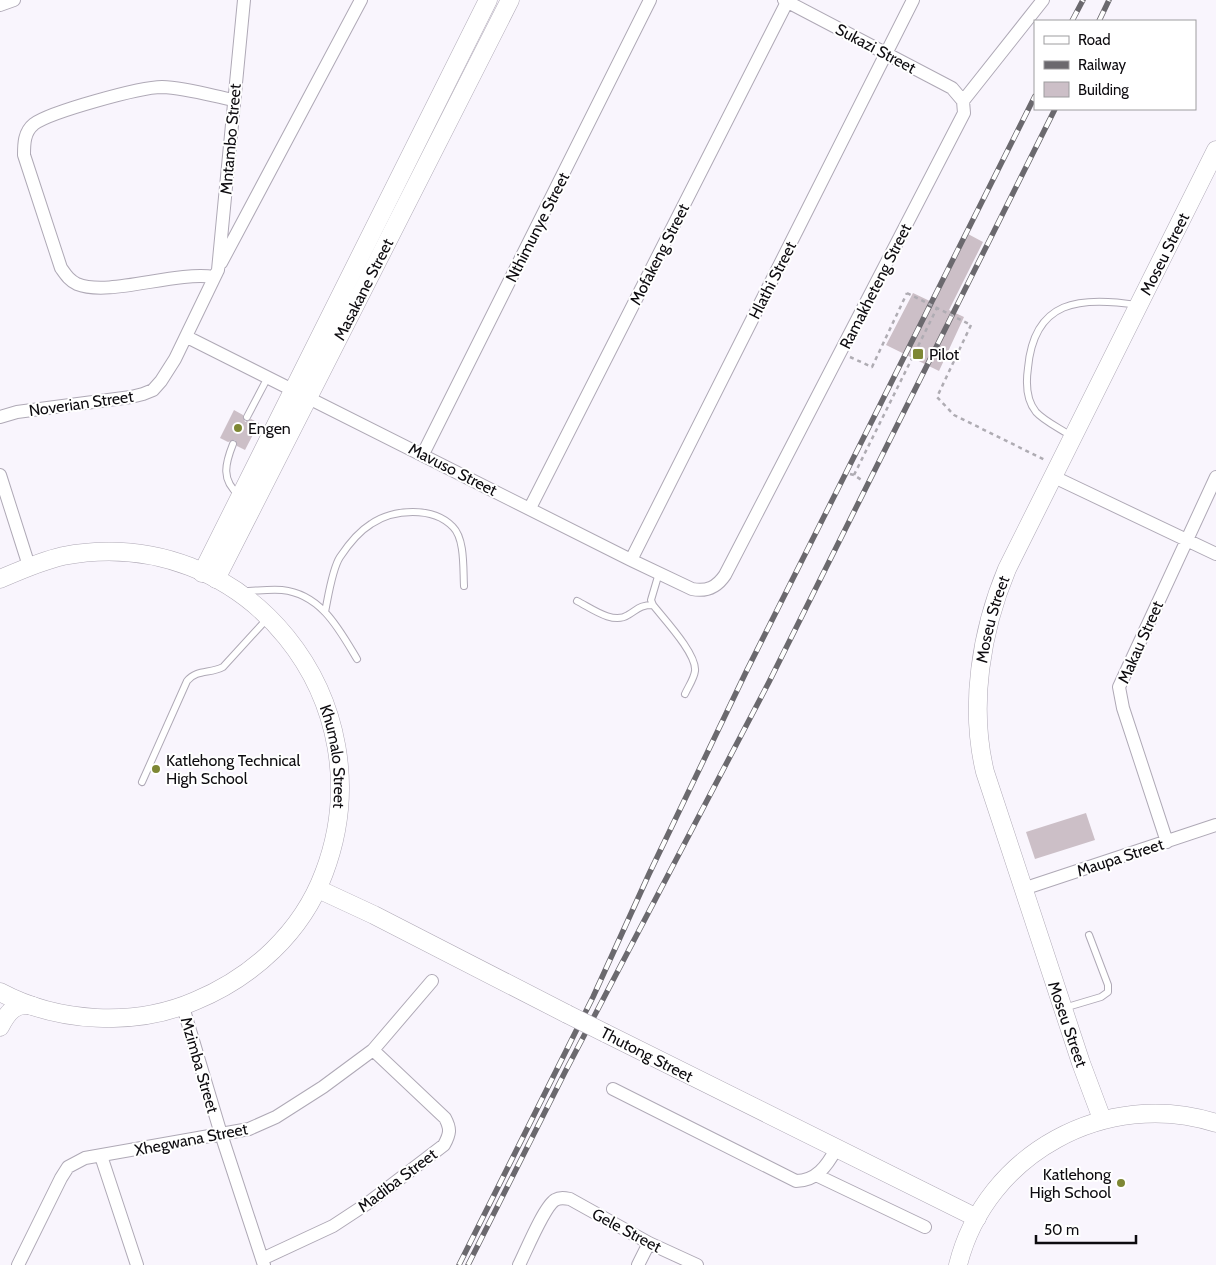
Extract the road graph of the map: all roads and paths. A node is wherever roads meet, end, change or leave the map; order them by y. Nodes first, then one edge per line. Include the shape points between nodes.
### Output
1 (14, 0) edge
2 (244, 0) edge
3 (361, 0) edge
4 (488, 0) edge
5 (510, 0) edge
6 (650, 0) edge
7 (913, 0) edge
8 (1043, 0) edge
9 (786, 1) edge
10 (0, 4) edge
11 (887, 53) junction
12 (233, 100) junction
13 (963, 102) junction
14 (1216, 150) edge
15 (216, 273) junction
16 (1138, 305) junction
17 (937, 308) junction
18 (186, 337) junction
19 (840, 353) junction
20 (268, 377) junction
21 (294, 389) junction
22 (310, 398) junction
23 (0, 417) edge
24 (247, 417) dead end
25 (1072, 436) junction
26 (233, 444) dead end
27 (423, 454) junction
28 (1055, 471) junction
29 (850, 474) dead end
30 (854, 475) junction
31 (0, 476) edge
32 (1216, 477) edge
33 (862, 481) dead end
34 (240, 496) junction
35 (530, 508) junction
36 (1187, 540) junction
37 (1216, 554) edge
38 (632, 560) junction
39 (29, 566) junction
40 (659, 573) junction
41 (209, 576) junction
42 (0, 579) edge
43 (720, 583) joint
44 (464, 586) dead end
45 (236, 591) junction
46 (577, 601) dead end
47 (653, 605) junction
48 (325, 612) junction
49 (269, 617) junction
50 (357, 659) dead end
51 (686, 694) dead end
52 (142, 782) dead end
53 (1216, 825) edge
54 (1167, 842) junction
55 (1024, 888) junction
56 (318, 889) junction
57 (1089, 935) dead end
58 (432, 981) dead end
59 (0, 992) edge
60 (34, 1006) junction
61 (183, 1007) junction
62 (1063, 1008) junction
63 (0, 1027) edge
64 (373, 1050) junction
65 (613, 1090) dead end
66 (1102, 1119) junction
67 (1216, 1123) edge
68 (221, 1134) junction
69 (836, 1149) junction
70 (101, 1156) junction
71 (816, 1175) junction
72 (976, 1218) junction
73 (925, 1228) dead end
74 (649, 1243) junction
75 (263, 1262) edge
76 (18, 1265) edge
77 (138, 1265) edge
78 (519, 1265) edge
79 (638, 1265) edge
80 (697, 1265) edge
81 (958, 1265) edge

1 - 10 street
2 - 12 street, Mntambo Street
3 - 15 street, Noverian Street
4 - 21 street, Masakane Street
5 - 22 street, Masakane Street
6 - 27 street, Nthimunye Street
7 - 11 street, Hlathi Street
8 - 13 street, Ramakheteng Street
9 - 11 street, Sukazi Street
9 - 35 street, Mofakeng Street
11 - 13 street, Sukazi Street via 952,88
11 - 38 street, Hlathi Street
12 - 15 street, Mntambo Street
12 - 15 street via 187,89 160,87 135,90 51,116 34,125 24,142 24,155 67,278 96,287
13 - 19 street, Ramakheteng Street via 964,113
14 - 16 street, Moseu Street
15 - 18 street, Noverian Street
16 - 25 street, Moseu Street
16 - 25 lane via 1106,300 1063,308 1046,318 1034,334 1029,353 1027,392 1036,412
17 - 19 path, bridge via 907,293 872,367
17 - 28 path, bridge via 971,325 937,397 954,415
17 - 30 path
18 - 20 street, Mavuso Street
18 - 23 street, Noverian Street via 153,390 131,397 16,412
19 - 43 street, Ramakheteng Street
20 - 21 street, Mavuso Street
20 - 24 lane
21 - 22 street, Mavuso Street
21 - 34 street, Masakane Street
22 - 27 street, Mavuso Street
22 - 41 street, Masakane Street
25 - 28 street, Moseu Street
26 - 34 lane via 225,470 227,480
27 - 35 street, Mavuso Street
28 - 36 street
28 - 55 street, Moseu Street via 995,597 981,667 979,730 983,763
29 - 30 path
30 - 33 path
31 - 39 street
32 - 36 street, Makau Street
34 - 41 street, Masakane Street
35 - 38 street, Mavuso Street
36 - 37 street
36 - 54 street, Makau Street via 1119,690
38 - 40 street, Mavuso Street
39 - 41 street, Khumalo Street via 64,556 99,552 169,561
39 - 42 street, Khumalo Street
40 - 43 street, Mavuso Street via 701,590
40 - 47 lane via 651,600
41 - 45 street, Khumalo Street
44 - 48 lane via 460,544 454,527 440,518 420,512 399,513 371,523 338,560
45 - 48 lane via 283,590 303,596
45 - 49 street, Khumalo Street
46 - 47 lane via 604,615 619,618 642,605
47 - 51 lane via 693,660 695,672
48 - 50 lane
49 - 52 lane via 223,667 192,675
49 - 56 street, Khumalo Street via 297,649 314,678 333,724 341,766 340,808 333,850
53 - 54 street, Maupa Street
54 - 55 street, Maupa Street
55 - 62 street, Moseu Street
56 - 61 street, Khumalo Street via 276,949 248,973
56 - 69 street, Thutong Street, bridge via 374,914
57 - 62 lane via 1108,992
58 - 64 street, Xhegwana Street
59 - 60 street, Khumalo Street
60 - 61 street, Khumalo Street via 71,1016 108,1018 146,1016
60 - 63 street via 14,1007
61 - 68 street, Mzimba Street
62 - 66 street, Moseu Street
64 - 68 street, Xhegwana Street via 276,1118 249,1129
64 - 75 street, Madiba Street via 445,1118 450,1131 448,1138 444,1145 368,1203 333,1226
65 - 71 street via 789,1178 804,1181
66 - 67 street via 1135,1113 1160,1113
66 - 72 street via 1069,1131 1029,1156 1004,1180
68 - 70 street, Xhegwana Street
68 - 75 street, Mzimba Street
69 - 71 street
69 - 72 street, Thutong Street
70 - 76 street, Xhegwana Street via 85,1158 68,1167
70 - 77 street
71 - 73 street
72 - 81 street
74 - 78 street, Gele Street via 570,1199 557,1198 548,1207
74 - 79 street
74 - 80 street, Gele Street

